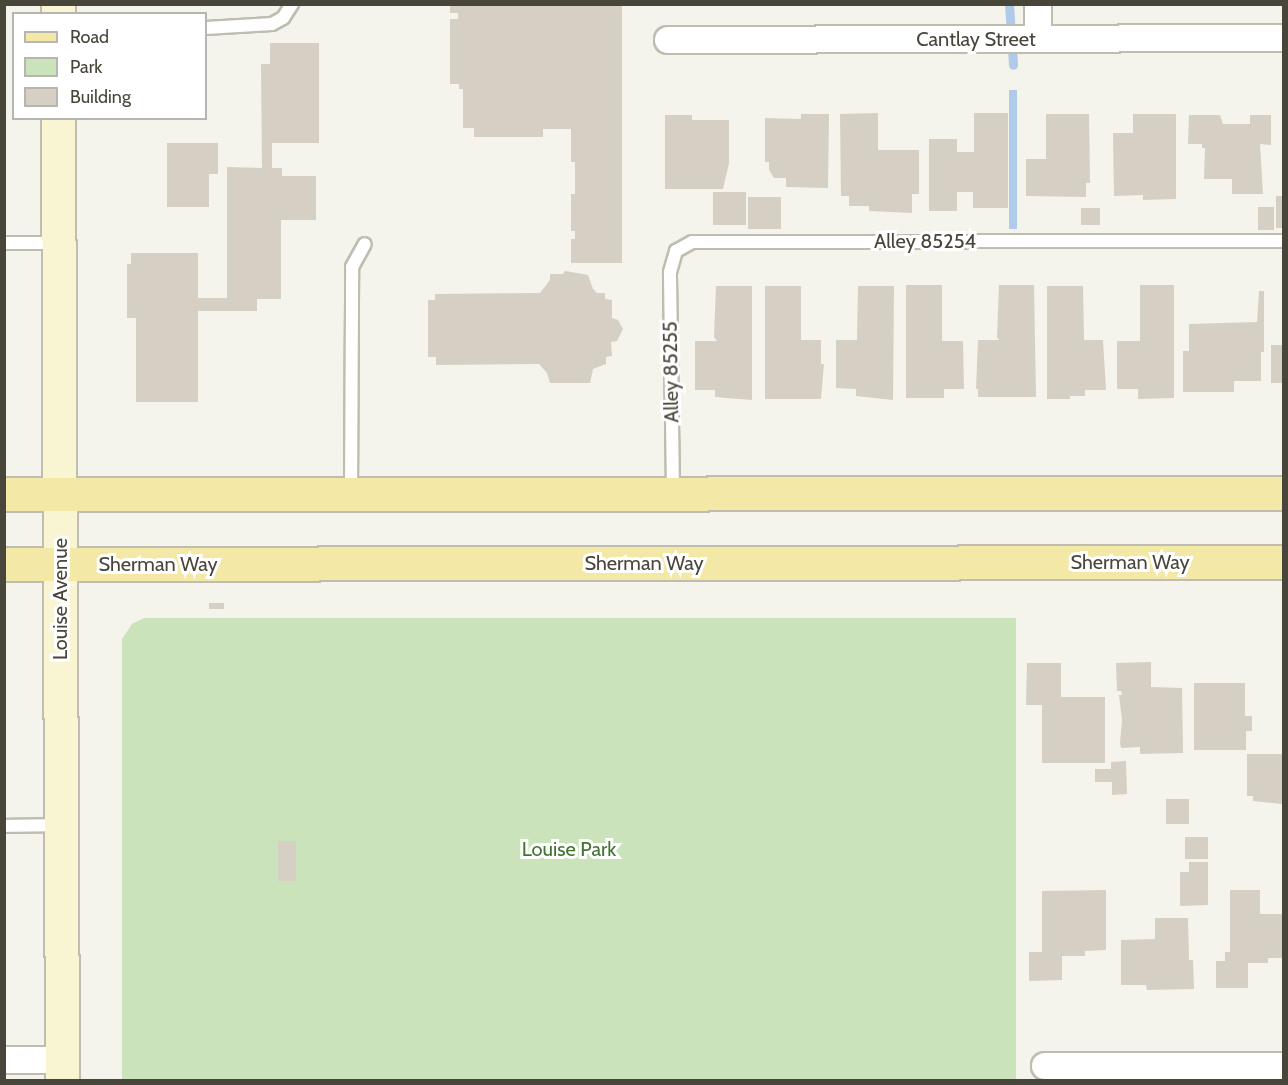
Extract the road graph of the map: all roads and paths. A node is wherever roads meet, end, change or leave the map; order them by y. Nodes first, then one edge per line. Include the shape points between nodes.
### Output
1 (292, 4) edge
2 (1038, 4) edge
3 (207, 28) edge
4 (1284, 38) edge
5 (1038, 39) junction
6 (668, 40) dead end
7 (58, 120) edge
8 (1284, 241) edge
9 (4, 243) edge
10 (58, 243) junction
11 (365, 244) dead end
12 (676, 251) joint
13 (673, 493) junction
14 (1284, 493) edge
15 (4, 494) edge
16 (59, 494) junction
17 (351, 494) junction
18 (1284, 562) edge
19 (4, 564) edge
20 (60, 564) junction
21 (62, 825) junction
22 (4, 826) edge
23 (4, 1060) edge
24 (1045, 1066) dead end
25 (1284, 1066) edge
26 (62, 1070) edge

1 - 3 lane via 283,18 272,24
2 - 5 street
4 - 5 street, Cantlay Street
5 - 6 street, Cantlay Street
7 - 10 main road, Louise Avenue
8 - 12 lane, Alley 85254 via 693,242
9 - 10 lane
10 - 16 main road, Louise Avenue
11 - 17 lane via 352,267
12 - 13 lane, Alley 85255 via 670,272
13 - 14 main road
13 - 17 main road
15 - 16 main road
16 - 17 main road
16 - 20 main road, Louise Avenue
18 - 20 main road, Sherman Way
19 - 20 main road, Sherman Way
20 - 21 main road, Louise Avenue
21 - 22 lane
21 - 26 main road, Louise Avenue
23 - 26 street
24 - 25 street

